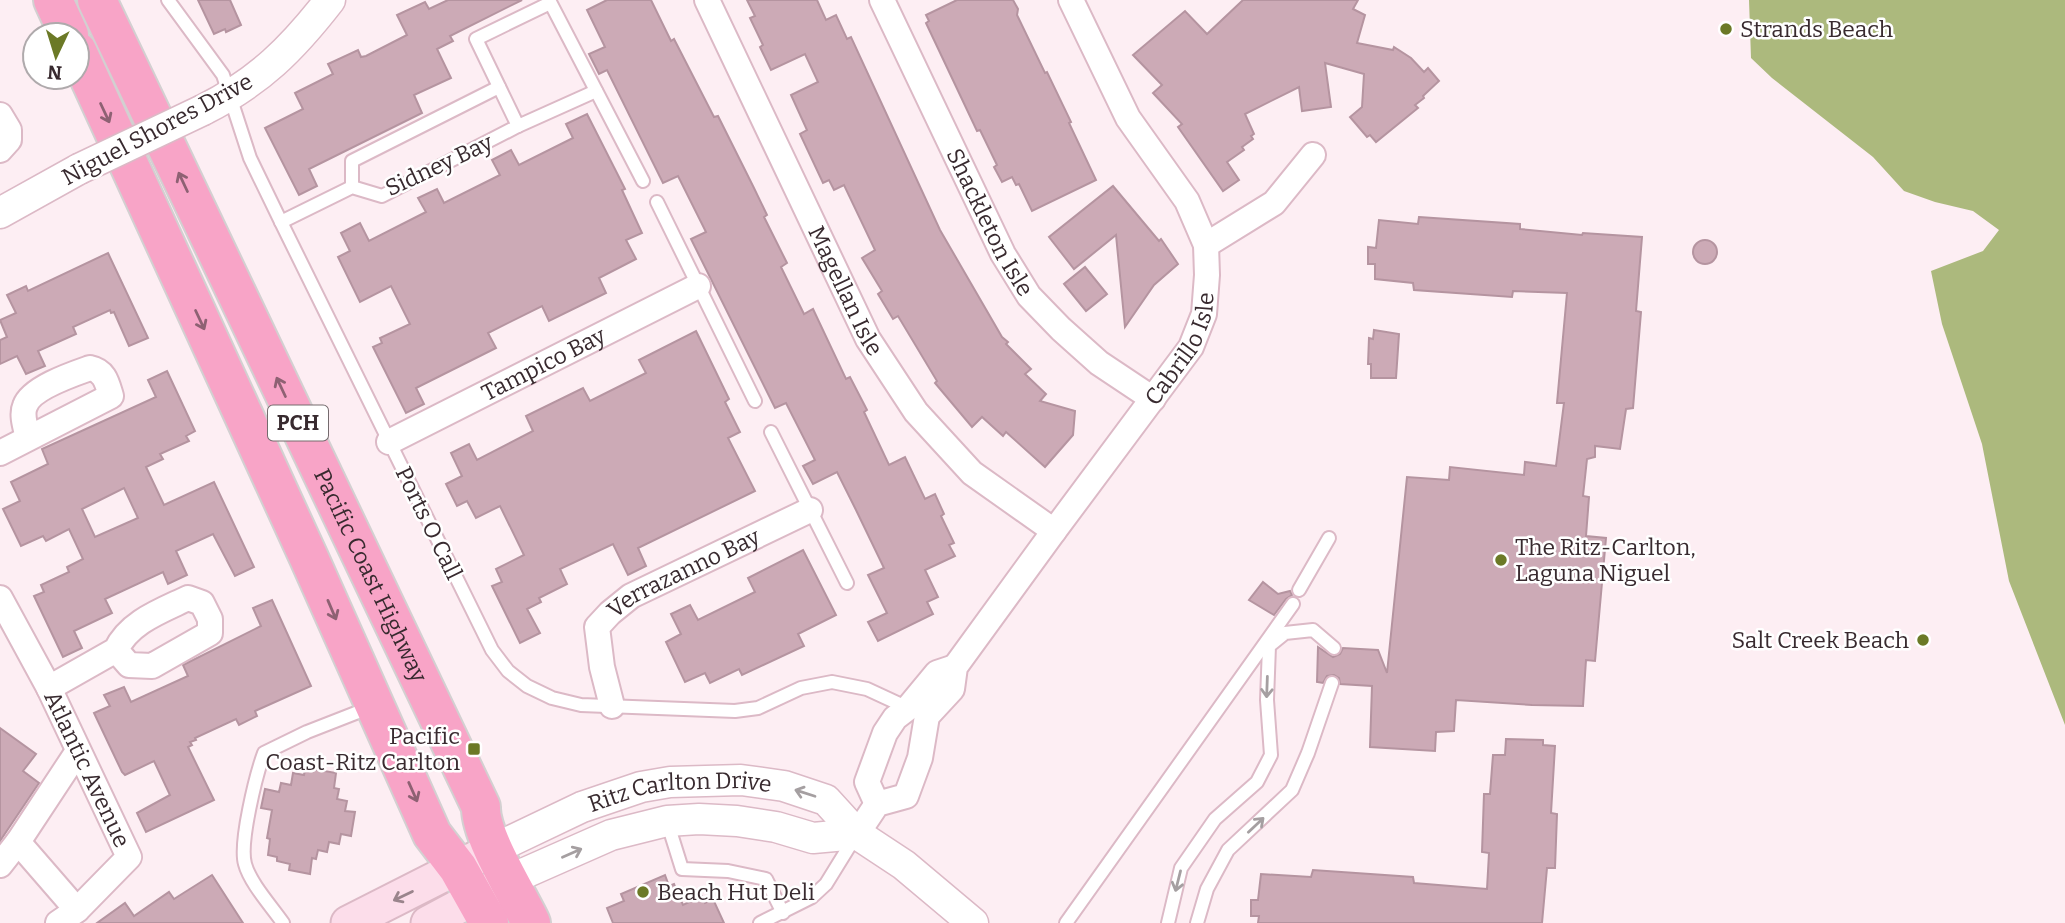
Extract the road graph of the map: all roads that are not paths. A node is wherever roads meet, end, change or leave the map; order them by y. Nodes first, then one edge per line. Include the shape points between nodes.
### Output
1 (53, 0) edge
2 (97, 0) edge
3 (168, 0) edge
4 (330, 0) edge
5 (706, 0) edge
6 (882, 0) edge
7 (1071, 0) edge
8 (549, 1) edge
9 (63, 21) edge
10 (91, 82) edge
11 (499, 86) junction
12 (596, 91) junction
13 (216, 103) junction
14 (0, 115) edge
15 (519, 127) junction
16 (0, 150) edge
17 (1313, 155) dead end
18 (643, 181) dead end
19 (352, 187) junction
20 (657, 202) dead end
21 (0, 213) edge
22 (281, 222) junction
23 (1206, 245) junction
24 (698, 286) junction
25 (1153, 399) junction
26 (755, 401) dead end
27 (772, 432) dead end
28 (28, 438) dead end
29 (389, 442) junction
30 (0, 453) edge
31 (810, 510) junction
32 (1054, 531) junction
33 (1329, 538) dead end
34 (846, 583) dead end
35 (1299, 590) dead end
36 (0, 598) edge
37 (1293, 604) dead end
38 (1334, 648) dead end
39 (116, 650) dead end
40 (1332, 683) dead end
41 (49, 688) junction
42 (374, 706) junction
43 (612, 706) junction
44 (917, 712) junction
45 (880, 745) junction
46 (78, 751) junction
47 (920, 758) junction
48 (877, 804) junction
49 (667, 821) junction
50 (857, 834) junction
51 (18, 842) junction
52 (502, 864) junction
53 (0, 865) edge
54 (474, 896) edge
55 (783, 913) junction
56 (68, 916) edge
57 (283, 923) edge
58 (348, 923) edge
59 (428, 923) edge
60 (531, 923) edge
61 (760, 923) edge
62 (973, 923) edge
63 (1066, 923) edge
64 (1168, 923) edge
65 (1197, 923) edge

1 - 9 highway
52 -> 2 highway, Pacific Coast Highway / PCH via 481,807
3 - 13 lane, Ports O Call via 223,75
4 - 13 street, Niguel Shores Drive via 269,69
5 - 32 street, Magellan Isle via 867,339 916,412 972,473
6 - 25 street, Shackleton Isle via 1003,254 1029,296 1099,363
7 - 23 street, Cabrillo Isle via 1128,118 1187,201
8 - 11 lane via 476,40
8 - 12 lane
10 -> 42 highway, PCH
11 - 15 lane
11 - 19 lane via 352,161
12 - 15 lane, Sidney Bay
12 - 18 lane
13 - 21 street, Niguel Shores Drive, bridge
13 - 22 lane, Ports O Call
14 - 16 street via 9,140
15 - 19 lane, Sidney Bay via 382,196
17 - 23 street via 1274,202
19 - 22 lane, Sidney Bay
20 - 24 lane
22 - 29 lane, Ports O Call
23 - 25 street, Cabrillo Isle via 1204,314 1192,347
24 - 26 lane
24 - 29 street, Tampico Bay
25 - 32 street, Cabrillo Isle
27 - 31 lane
28 - 30 street
29 - 43 lane, Ports O Call via 492,650 508,671 552,698
31 - 34 lane
31 - 43 street, Verrazanno Bay via 631,596 610,613 597,627
32 - 44 street, Cabrillo Isle via 955,667 951,690
33 - 35 lane
36 - 41 street, Atlantic Avenue
37 - 63 lane
38 -> 64 lane via 1313,630 1285,633 1269,646 1271,755 1257,782 1216,818 1181,868
39 - 41 street
65 -> 40 lane via 1228,850 1292,790
41 - 46 street, Atlantic Avenue
42 -> 54 highway, PCH via 432,834
42 - 57 lane via 264,753 257,771 244,862
43 - 44 lane, Ports O Call via 758,708 801,688 832,682 867,689
44 - 45 street, Cabrillo Isle via 895,718
44 - 47 street
45 - 47 street
45 - 48 street, Cabrillo Isle via 867,782
46 - 51 street
46 - 56 street, Atlantic Avenue via 130,857
47 - 48 street via 906,796
48 - 50 street
49 - 50 street, Ritz Carlton Drive via 737,821 813,838
52 -> 49 street, Ritz Carlton Drive
49 - 55 lane via 682,869 766,879
50 -> 52 street, Ritz Carlton Drive via 826,800 784,786 741,780 670,782 582,807
50 - 55 lane via 826,884
50 - 62 street, Ritz Carlton Drive via 904,865
51 - 53 street
51 - 56 street
52 - 54 main road
52 - 60 highway, Pacific Coast Highway / PCH
54 -> 58 main road
54 - 59 main road
55 - 61 lane

